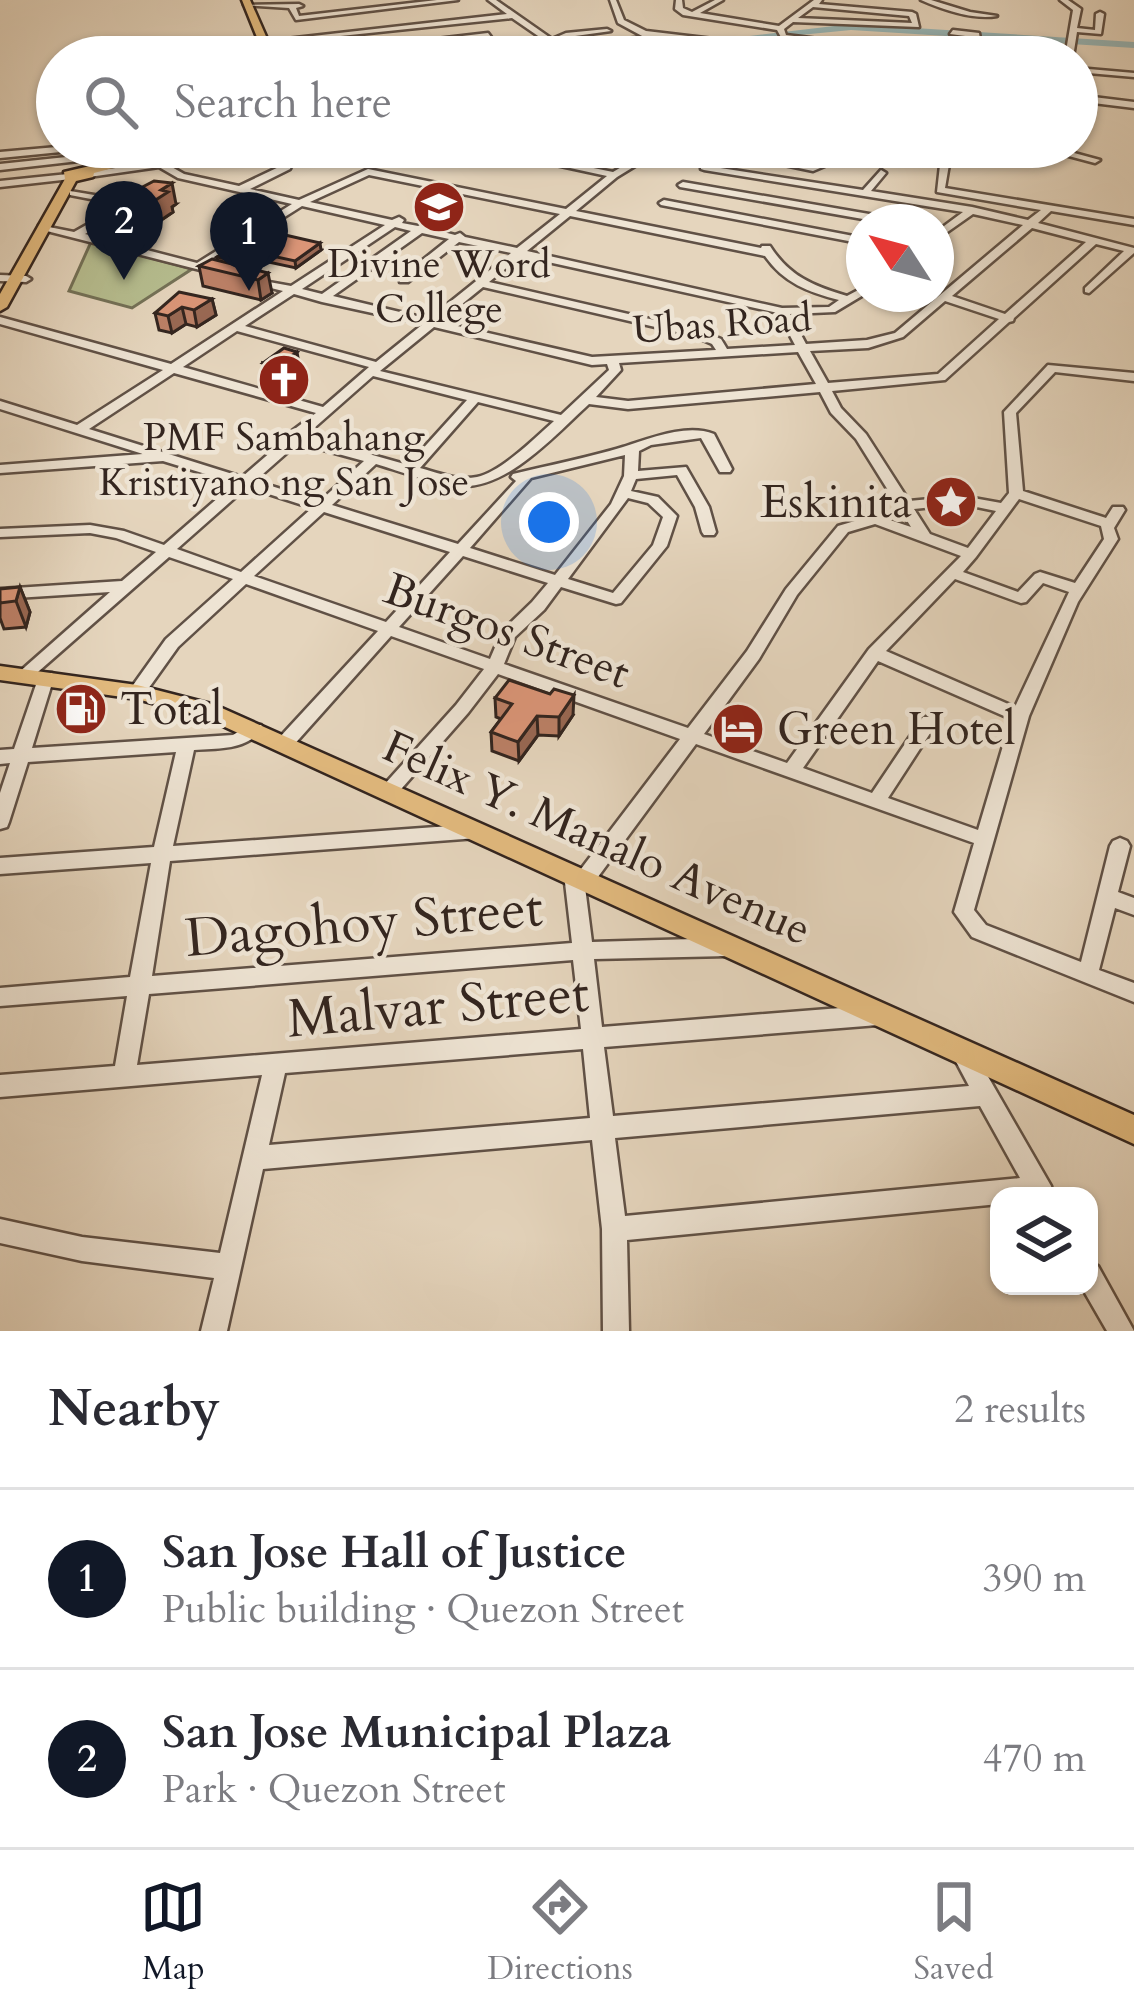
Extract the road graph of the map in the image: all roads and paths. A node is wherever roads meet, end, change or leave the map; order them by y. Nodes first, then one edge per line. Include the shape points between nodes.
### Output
1 (365, 0) edge
2 (455, 0) edge
3 (516, 0) edge
4 (613, 0) edge
5 (679, 0) edge
6 (719, 0) edge
7 (870, 0) edge
8 (924, 0) edge
9 (1063, 0) edge
10 (492, 1) edge
11 (247, 2) edge
12 (814, 3) edge
13 (903, 4) dead end
14 (292, 7) junction
15 (854, 10) junction
16 (474, 11) dead end
17 (692, 14) junction
18 (1100, 14) dead end
19 (514, 16) junction
20 (993, 16) dead end
21 (388, 19) junction
22 (788, 20) junction
23 (472, 22) junction
24 (848, 22) junction
25 (341, 23) junction
26 (318, 25) dead end
27 (430, 26) junction
28 (390, 30) junction
29 (608, 32) dead end
30 (716, 32) dead end
31 (953, 32) dead end
32 (781, 33) junction
33 (347, 34) junction
34 (488, 35) joint
35 (261, 36) edge
36 (326, 36) edge
37 (394, 36) edge
38 (440, 36) edge
39 (479, 36) edge
40 (542, 36) edge
41 (566, 36) edge
42 (648, 36) edge
43 (779, 36) edge
44 (796, 36) edge
45 (977, 36) edge
46 (1073, 36) edge
47 (1078, 36) edge
48 (1098, 72) edge
49 (1134, 75) edge
50 (1098, 96) edge
51 (1134, 100) edge
52 (36, 151) edge
53 (0, 155) edge
54 (0, 167) edge
55 (78, 168) edge
56 (112, 168) edge
57 (163, 168) edge
58 (202, 168) edge
59 (279, 168) edge
60 (354, 168) edge
61 (576, 168) edge
62 (627, 168) edge
63 (702, 168) edge
64 (729, 168) edge
65 (943, 168) edge
66 (365, 172) junction
67 (881, 173) dead end
68 (77, 175) junction
69 (189, 176) junction
70 (614, 176) junction
71 (0, 184) edge
72 (164, 185) edge
73 (683, 185) junction
74 (244, 188) junction
75 (865, 193) junction
76 (147, 195) edge
77 (306, 202) junction
78 (664, 203) junction
79 (130, 204) junction
80 (1049, 208) junction
81 (972, 210) junction
82 (566, 213) junction
83 (846, 213) edge
84 (397, 222) junction
85 (954, 222) edge
86 (1033, 222) junction
87 (1134, 222) edge
88 (770, 225) junction
89 (423, 227) junction
90 (48, 228) junction
91 (636, 228) junction
92 (76, 235) junction
93 (459, 236) junction
94 (846, 238) edge
95 (1094, 240) junction
96 (527, 252) junction
97 (768, 253) junction
98 (199, 266) junction
99 (0, 278) edge
100 (21, 278) junction
101 (404, 280) dead end
102 (482, 283) junction
103 (954, 288) edge
104 (290, 290) junction
105 (1089, 290) dead end
106 (322, 299) junction
107 (846, 299) edge
108 (954, 301) edge
109 (846, 302) edge
110 (782, 311) junction
111 (925, 312) edge
112 (1, 319) edge
113 (1010, 319) junction
114 (428, 325) junction
115 (235, 327) junction
116 (804, 348) junction
117 (724, 354) junction
118 (614, 362) junction
119 (171, 368) junction
120 (374, 369) junction
121 (1134, 376) edge
122 (824, 389) junction
123 (476, 397) junction
124 (588, 400) junction
125 (0, 405) edge
126 (324, 411) junction
127 (561, 418) junction
128 (82, 428) junction
129 (293, 437) junction
130 (632, 449) junction
131 (170, 456) junction
132 (373, 460) junction
133 (725, 469) dead end
134 (0, 470) edge
135 (412, 470) junction
136 (500, 472) junction
137 (245, 479) junction
138 (524, 479) junction
139 (627, 484) junction
140 (1016, 493) junction
141 (324, 503) junction
142 (905, 506) junction
143 (1005, 508) junction
144 (709, 532) dead end
145 (0, 533) edge
146 (923, 536) junction
147 (464, 549) junction
148 (164, 554) junction
149 (971, 554) junction
150 (952, 573) junction
151 (243, 579) junction
152 (557, 579) junction
153 (124, 586) junction
154 (1079, 590) junction
155 (0, 594) edge
156 (390, 630) junction
157 (875, 653) junction
158 (494, 668) junction
159 (16, 673) edge
160 (137, 692) junction
161 (1020, 716) junction
162 (928, 721) dead end
163 (255, 730) junction
164 (688, 736) junction
165 (285, 743) junction
166 (186, 746) junction
167 (20, 755) junction
168 (0, 757) edge
169 (790, 773) junction
170 (389, 791) junction
171 (876, 802) junction
172 (0, 822) edge
173 (478, 831) junction
174 (983, 839) junction
175 (1120, 846) dead end
176 (162, 852) junction
177 (0, 866) edge
178 (580, 876) junction
179 (1107, 896) junction
180 (1134, 907) edge
181 (735, 947) junction
182 (582, 951) junction
183 (1088, 974) junction
184 (139, 988) junction
185 (1134, 993) edge
186 (0, 997) edge
187 (883, 1014) junction
188 (590, 1038) junction
189 (963, 1054) junction
190 (274, 1067) junction
191 (124, 1078) junction
192 (0, 1086) edge
193 (982, 1095) junction
194 (604, 1129) junction
195 (1134, 1130) edge
196 (256, 1158) junction
197 (1038, 1187) edge
198 (990, 1196) edge
199 (614, 1229) junction
200 (0, 1231) edge
201 (230, 1267) junction
202 (1098, 1291) edge
203 (214, 1331) edge
204 (616, 1331) edge
205 (1121, 1331) edge

1 - 14 street
2 - 14 street via 296,18
3 - 10 street
4 - 42 street via 621,21
5 - 17 street
6 - 17 street
7 - 13 street
8 - 20 street
9 - 46 street via 1077,8
10 - 19 street
11 - 14 street
11 - 35 main road
12 - 15 street
12 - 22 street
15 - 24 street
15 - 24 street via 912,14 916,25
16 - 21 street
17 - 32 street
18 - 47 street via 1098,32
19 - 23 street
19 - 40 street
21 - 25 street
21 - 28 street
22 - 24 street
22 - 32 street
23 - 27 street
23 - 34 street
25 - 26 street
25 - 33 street
27 - 28 street
27 - 38 street
28 - 33 street
28 - 37 street
29 - 41 street
30 - 32 street
31 - 45 street
32 - 43 street
32 - 44 street
33 - 36 street
34 - 39 street
48 - 49 street
50 - 51 street
52 - 53 street
54 - 68 street
55 - 68 street
56 - 68 main road
57 - 69 street
58 - 69 street
59 - 74 street
60 - 66 street
61 - 70 street
62 - 70 street
63 - 73 street
64 - 75 street
65 - 80 street via 939,189
66 - 77 street
66 - 82 street
67 - 75 street
68 - 71 street
68 - 79 street
68 - 90 main road
69 - 72 street
69 - 74 street
70 - 82 street
73 - 78 street
73 - 83 street
74 - 77 street
75 - 81 street
76 - 79 street
77 - 84 street
77 - 98 street
78 - 88 street
78 - 91 street
79 - 92 street
80 - 86 street, Ubas Road
80 - 87 street
81 - 85 street
81 - 86 street
82 - 91 street
82 - 96 street
84 - 89 street
84 - 104 street
86 - 95 street
86 - 103 street, Ubas Road
88 - 94 street
88 - 97 street via 763,236
89 - 93 street
89 - 106 street
90 - 92 street, Ubas Road
90 - 100 main road
91 - 97 street
92 - 98 street, Ubas Road
93 - 96 street
93 - 101 street
95 - 105 street via 1131,250
95 - 113 street
96 - 102 street
96 - 110 street
97 - 107 street via 793,283
98 - 104 street, Ubas Road
99 - 100 street
100 - 112 main road
102 - 114 street
102 - 117 street via 698,333
104 - 106 street, Ubas Road
104 - 115 street
106 - 114 street, Ubas Road
108 - 113 street
109 - 110 street
110 - 116 street
111 - 116 street, Ubas Road via 883,341
112 - 119 street
113 - 122 street via 941,377
114 - 118 street, Ubas Road
114 - 120 street
115 - 119 street
115 - 120 street
116 - 117 street, Ubas Road
116 - 122 street
117 - 118 street, Ubas Road
118 - 124 street via 616,370
119 - 126 street
119 - 128 street
120 - 123 street
120 - 126 street
121 - 140 street via 1052,368 1018,401 1010,412
122 - 124 street via 628,405
122 - 142 street
123 - 127 street
123 - 135 street
124 - 127 street
125 - 128 street
126 - 129 street
127 - 136 street
128 - 131 street
129 - 132 street
129 - 137 street
130 - 133 street via 703,434
130 - 138 street
130 - 139 street
131 - 134 street
131 - 137 street
132 - 135 street
132 - 141 street
135 - 136 street via 465,482
136 - 138 street
137 - 141 street
137 - 148 street
138 - 147 street
139 - 144 street via 681,470
139 - 152 street
139 - 152 street via 670,516 660,546 616,599
140 - 143 street
140 - 154 street via 1114,517 1111,539
141 - 147 street
141 - 151 street
142 - 143 street via 962,500
142 - 146 street
143 - 149 street
145 - 148 street, Burgos Street via 100,530
146 - 149 street
146 - 164 street via 875,518 843,529
147 - 152 street
147 - 156 street
148 - 151 street, Burgos Street
148 - 153 street
149 - 150 street
150 - 154 street via 1021,598 1040,577
150 - 157 street
151 - 156 street, Burgos Street
151 - 160 street via 172,643
152 - 158 street via 508,635
153 - 155 street
153 - 159 street
154 - 161 street
156 - 158 street, Burgos Street
156 - 165 street
157 - 161 street
157 - 169 street
158 - 164 street, Burgos Street
158 - 170 street
159 - 160 main road, Felix Y. Manalo Avenue
159 - 167 street
160 - 163 main road, Felix Y. Manalo Avenue
161 - 174 street
162 - 171 street
163 - 165 main road, Felix Y. Manalo Avenue
163 - 166 street via 237,741
164 - 169 street, Burgos Street
164 - 178 street
165 - 170 main road, Felix Y. Manalo Avenue
166 - 167 street
166 - 176 street
167 - 168 street
167 - 172 street
169 - 171 street, Burgos Street
170 - 173 main road, Felix Y. Manalo Avenue
171 - 174 street, Burgos Street
173 - 176 street
173 - 178 main road, Felix Y. Manalo Avenue
174 - 183 street via 964,912 980,931
175 - 179 street
176 - 177 street
176 - 184 street
178 - 181 main road, Felix Y. Manalo Avenue
178 - 182 street
179 - 180 street
179 - 183 street
181 - 182 street, Dagohoy Street
181 - 187 main road, Felix Y. Manalo Avenue
182 - 184 street, Dagohoy Street
182 - 188 street
183 - 185 street
184 - 186 street, Dagohoy Street
184 - 191 street
187 - 188 street, Malvar Street
187 - 189 main road, Felix Y. Manalo Avenue
188 - 190 street, Malvar Street
188 - 194 street
189 - 193 street
189 - 195 main road, Felix Y. Manalo Avenue
190 - 191 street, Malvar Street
190 - 196 street
191 - 192 street, Malvar Street
193 - 194 street
193 - 197 street
194 - 196 street
194 - 199 street
196 - 201 street
198 - 199 street
199 - 204 street
200 - 201 street
201 - 203 street
202 - 205 street

